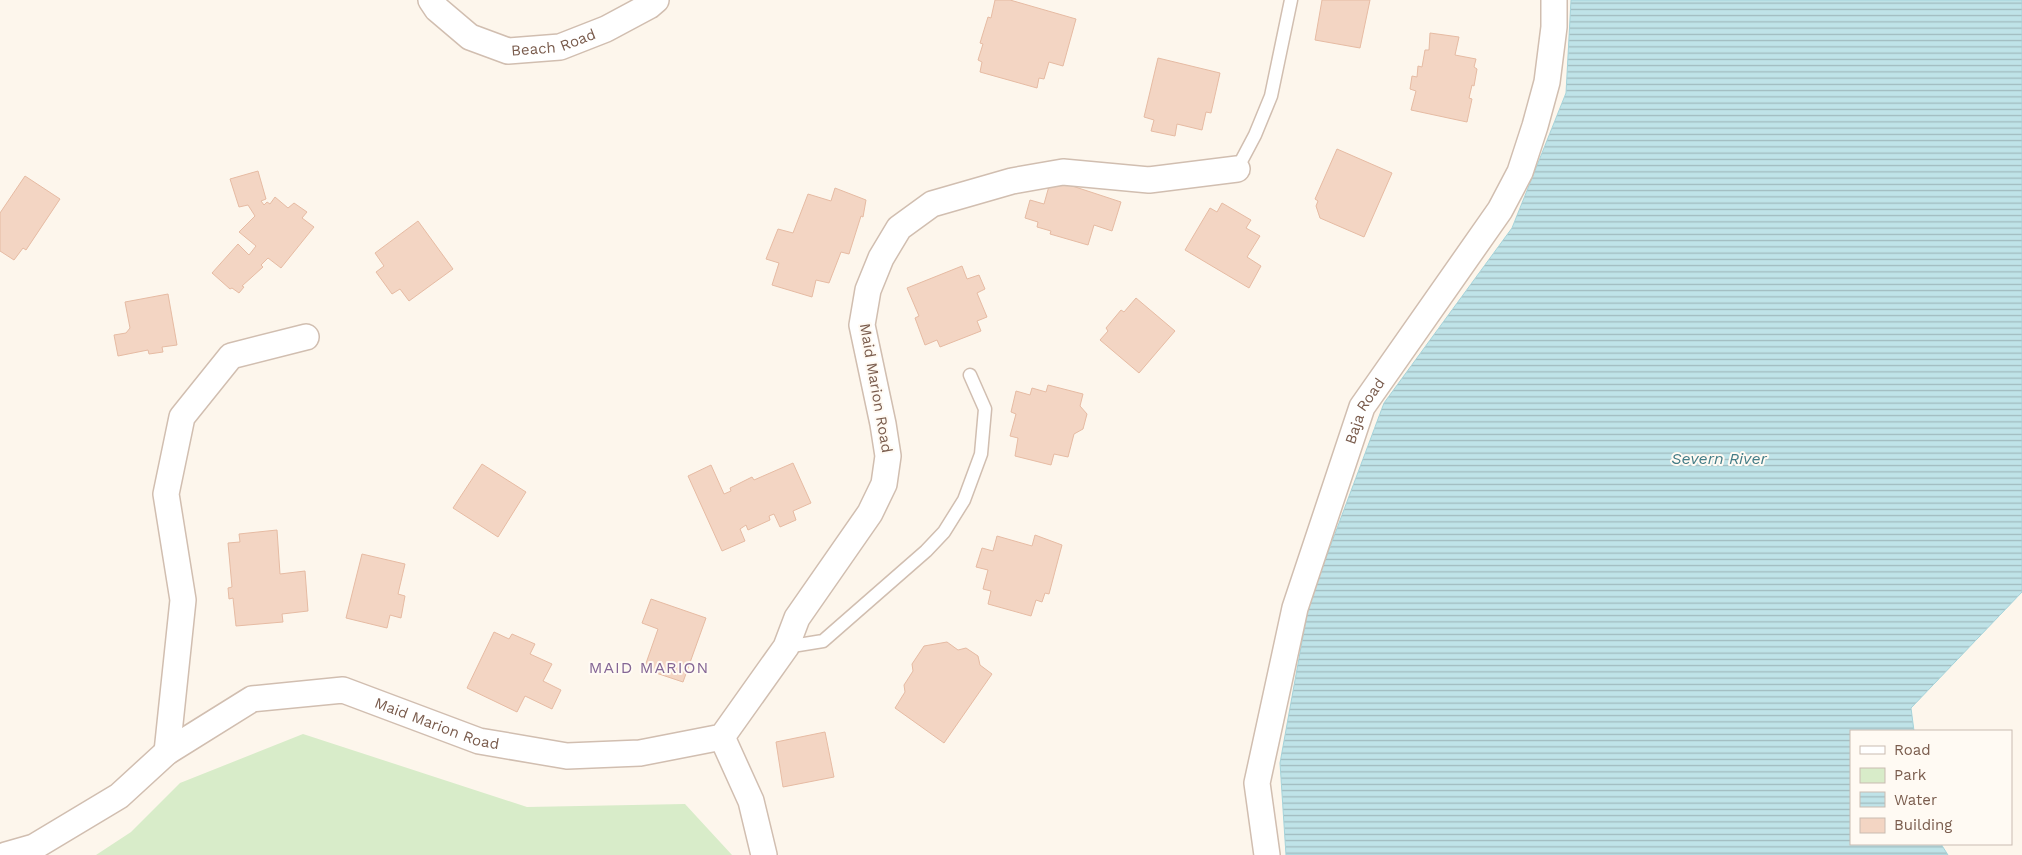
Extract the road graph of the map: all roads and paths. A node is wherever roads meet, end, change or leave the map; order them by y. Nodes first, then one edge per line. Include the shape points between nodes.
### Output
1 (431, 0) edge
2 (656, 0) edge
3 (1291, 0) edge
4 (1554, 0) edge
5 (1237, 169) joint
6 (306, 337) dead end
7 (970, 375) dead end
8 (786, 646) junction
9 (722, 737) junction
10 (168, 752) junction
11 (6, 855) edge
12 (764, 855) edge
13 (1267, 855) edge

1 - 2 street, Beach Road via 470,37 508,52 560,47 606,29
3 - 5 lane via 1271,96
4 - 13 street, Baja Road via 1547,82 1520,172 1500,210 1362,408 1295,608 1258,783
5 - 8 street, Maid Marion Road via 1149,180 1063,172 1012,181 932,204 900,228 881,258 868,290 862,325 888,456 884,484 870,513 797,618
6 - 10 street via 231,356 182,417 166,494 182,600
7 - 8 lane via 985,409 981,454 964,500 944,532 823,641
8 - 9 street, Maid Marion Road
9 - 10 street, Maid Marion Road via 640,752 567,756 479,741 343,690 252,699
9 - 12 street via 751,800
10 - 11 street, Maid Marion Road via 119,796 34,847

